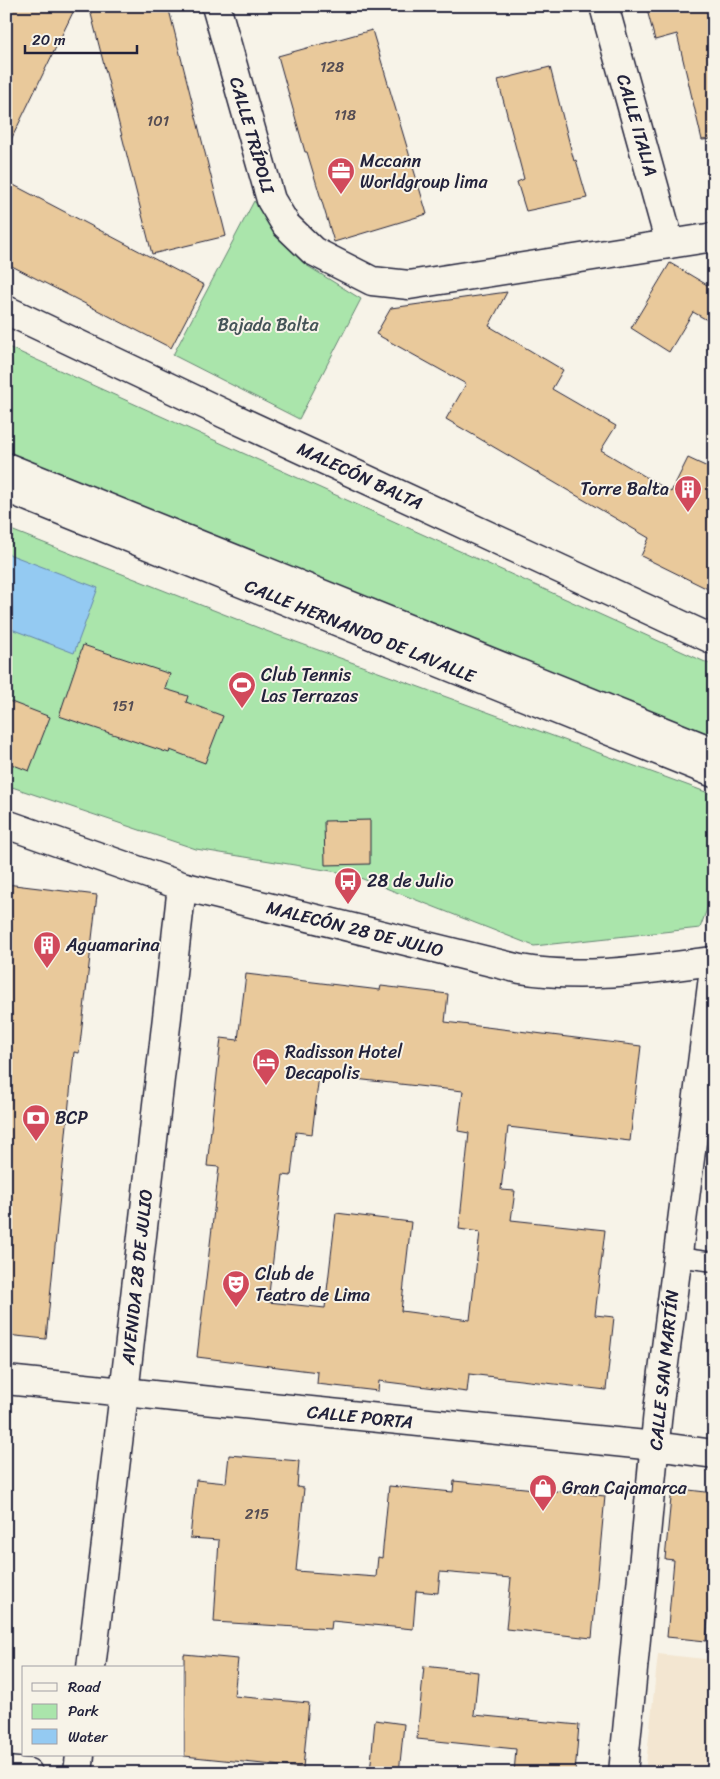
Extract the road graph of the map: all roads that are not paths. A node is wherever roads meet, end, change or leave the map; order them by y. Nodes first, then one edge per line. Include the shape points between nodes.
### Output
1 (216, 6) edge
2 (604, 6) edge
3 (714, 236) edge
4 (670, 244) junction
5 (6, 310) edge
6 (6, 467) edge
7 (6, 488) edge
8 (714, 640) edge
9 (714, 752) edge
10 (714, 773) edge
11 (6, 824) edge
12 (182, 886) junction
13 (714, 961) edge
14 (714, 969) edge
15 (677, 1257) junction
16 (714, 1262) edge
17 (6, 1380) edge
18 (124, 1394) junction
19 (655, 1446) junction
20 (714, 1454) edge
21 (91, 1666) edge
22 (80, 1756) edge
23 (6, 1771) edge
24 (28, 1773) edge
25 (78, 1773) edge
26 (623, 1773) edge

1 - 4 street, CALLE TRÍPOLI via 271,200 286,225 313,251 372,281 409,284
2 - 4 street, CALLE ITALIA
3 - 4 street, CALLE TRÍPOLI
5 - 8 street, MALECÓN BALTA
6 - 9 street, CALLE HERNANDO DE LAVALLE
7 - 10 street, CALLE HERNANDO DE LAVALLE
11 - 12 street, MALECÓN 28 DE JULIO
12 - 13 street, MALECÓN 28 DE JULIO via 533,971 616,973
12 - 18 street, AVENIDA 28 DE JULIO
14 - 15 street, CALLE SAN MARTÍN
15 - 16 lane
15 - 19 street, CALLE SAN MARTÍN
17 - 18 street, CALLE PORTA
18 - 19 street, CALLE PORTA
18 - 21 street, AVENIDA 28 DE JULIO
19 - 20 street, CALLE PORTA
19 - 26 street, CALLE SAN MARTÍN
22 - 25 street
23 - 24 street

